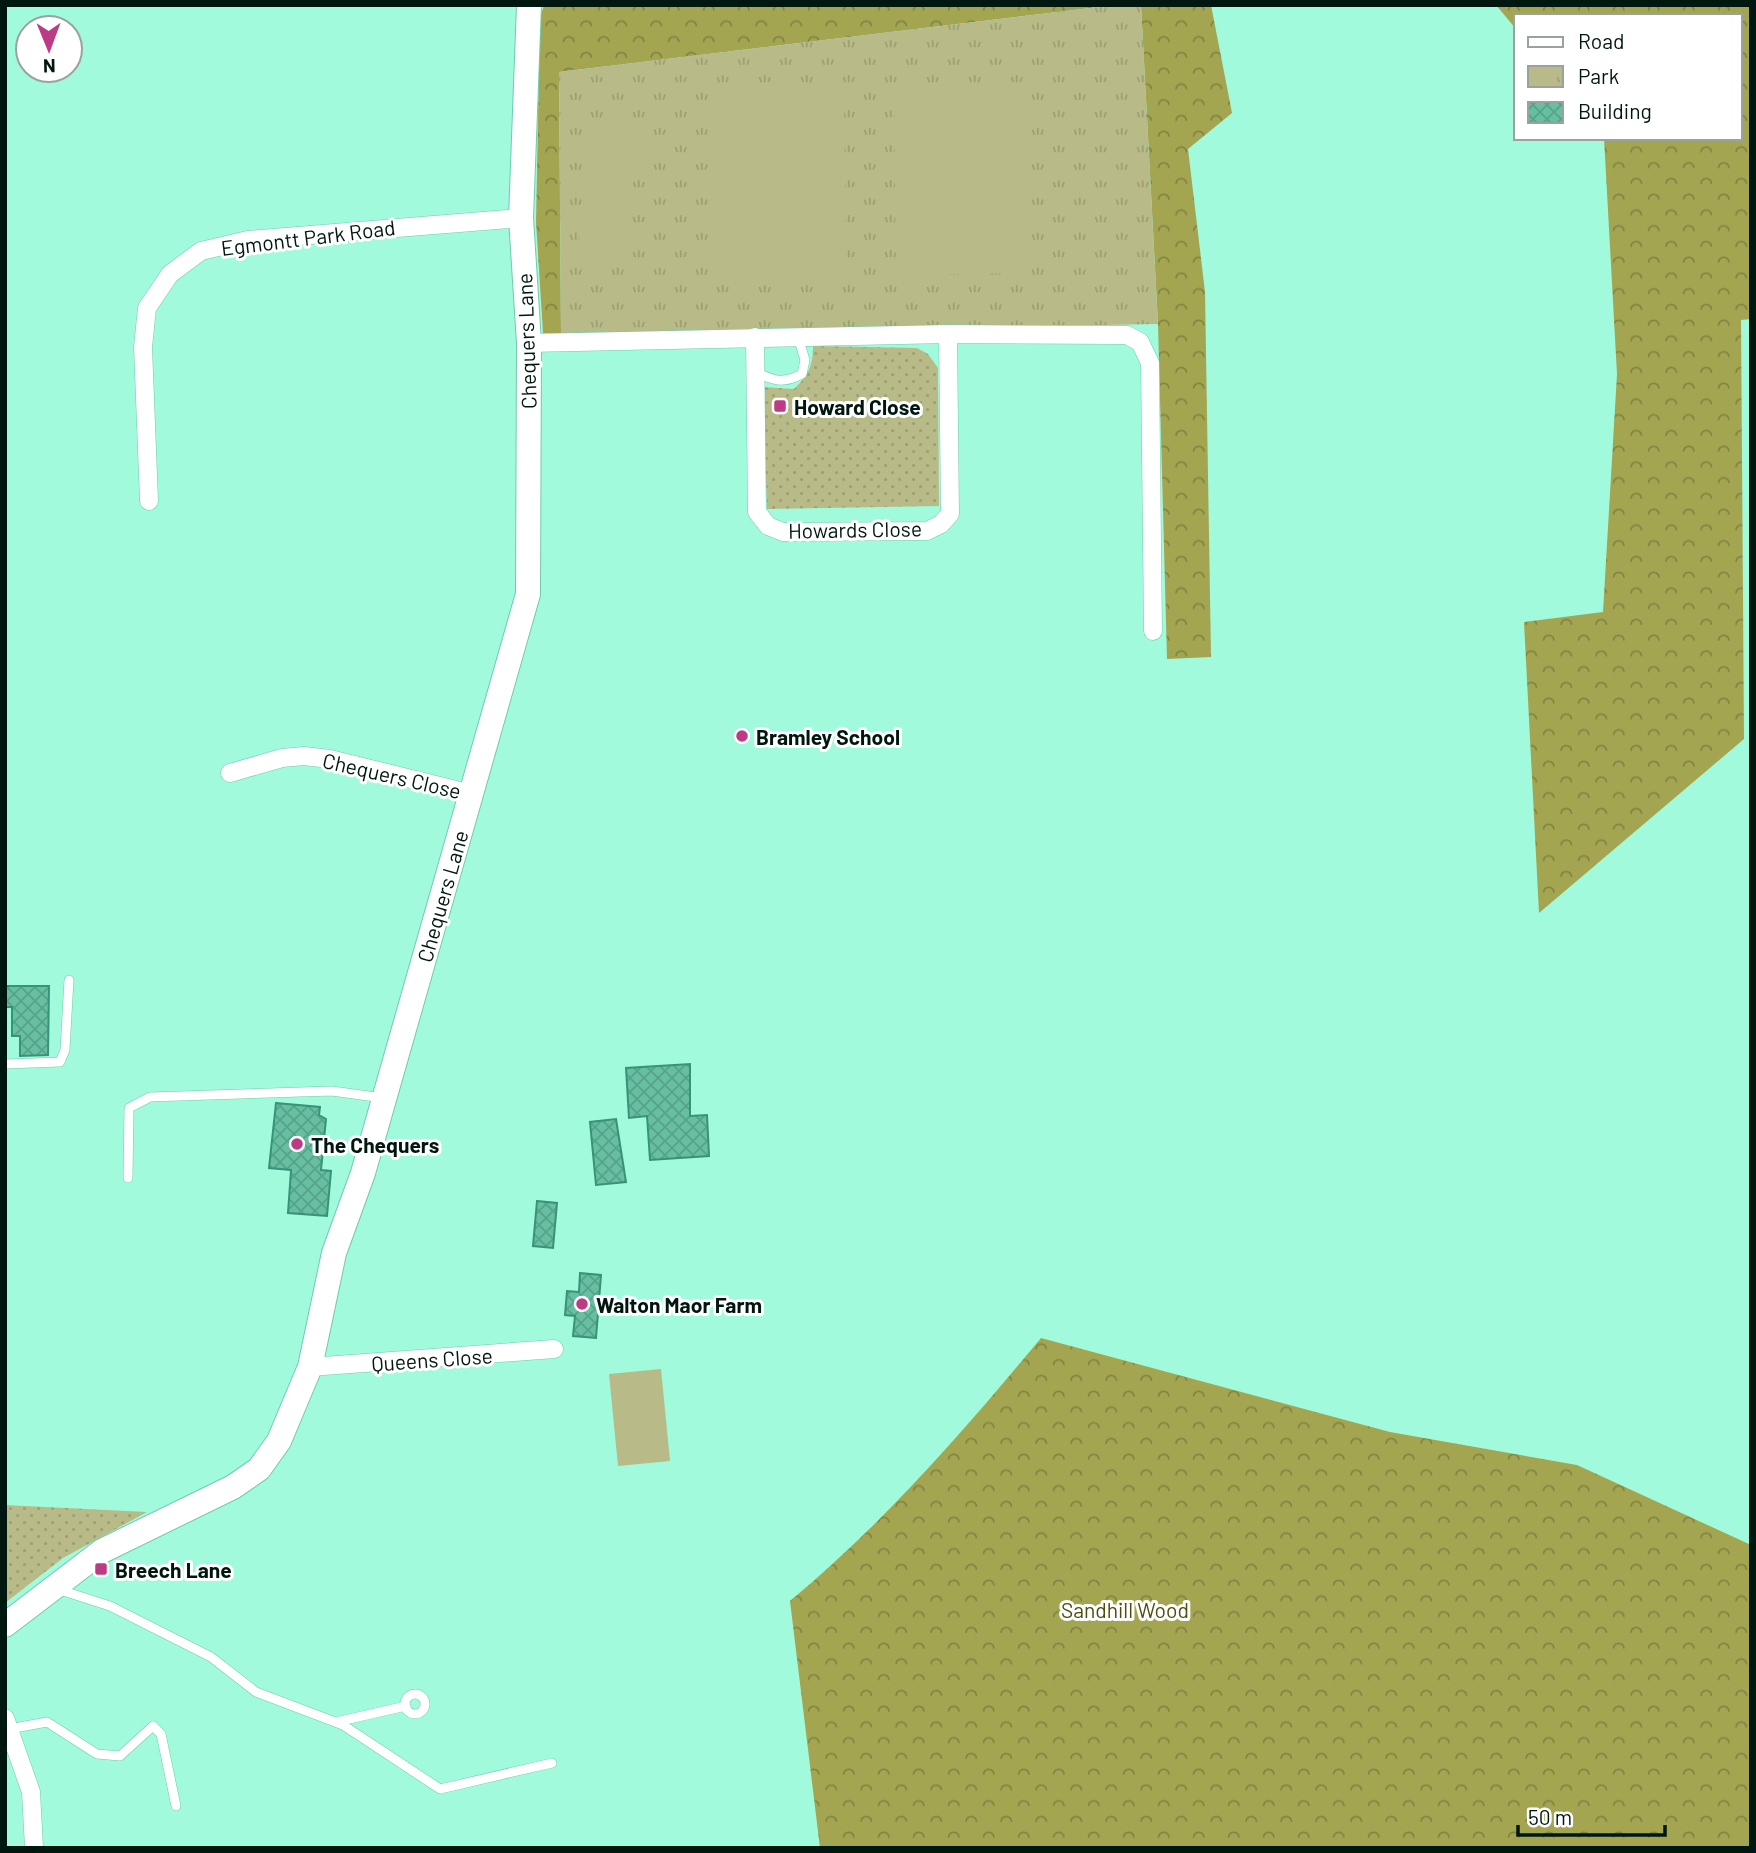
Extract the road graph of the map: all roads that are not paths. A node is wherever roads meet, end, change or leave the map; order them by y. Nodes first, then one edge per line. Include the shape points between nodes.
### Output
1 (529, 5) edge
2 (521, 218) junction
3 (948, 334) junction
4 (755, 337) junction
5 (799, 337) junction
6 (529, 343) junction
7 (756, 372) junction
8 (149, 501) dead end
9 (1153, 631) dead end
10 (230, 773) dead end
11 (472, 794) junction
12 (69, 980) dead end
13 (5, 1064) edge
14 (384, 1099) junction
15 (128, 1178) dead end
16 (554, 1349) dead end
17 (310, 1367) junction
18 (52, 1588) junction
19 (5, 1625) edge
20 (406, 1706) dead end
21 (334, 1722) junction
22 (7, 1725) edge
23 (552, 1763) dead end
24 (176, 1806) dead end
25 (34, 1848) edge

1 - 2 main road, Chequers Lane
2 - 6 main road, Chequers Lane
2 - 8 street, Egmontt Park Road via 248,240 201,251 170,274 148,308 143,347
3 - 5 street
3 - 7 street, Howards Close via 950,514 927,531 783,532 768,526 757,513
3 - 9 street via 1096,333 1127,335 1140,342 1150,363
4 - 5 street
4 - 6 street
4 - 7 street, Howards Close
5 - 7 lane via 805,360 802,374 774,381
6 - 11 main road, Chequers Lane via 528,594
10 - 11 street, Chequers Close via 304,756
11 - 14 main road, Chequers Lane
12 - 13 lane via 65,1050 60,1062
14 - 15 lane via 332,1091 150,1097 129,1108
14 - 17 main road, Chequers Lane via 334,1253
16 - 17 street, Queens Close
17 - 18 main road, Chequers Lane via 279,1441 259,1469 233,1487 102,1551
18 - 19 main road, Chequers Lane
18 - 21 lane via 110,1606 211,1657 256,1692
20 - 21 lane
21 - 23 lane via 440,1789
22 - 24 lane via 47,1722 97,1754 120,1756 153,1726 161,1734
22 - 25 street via 31,1792

